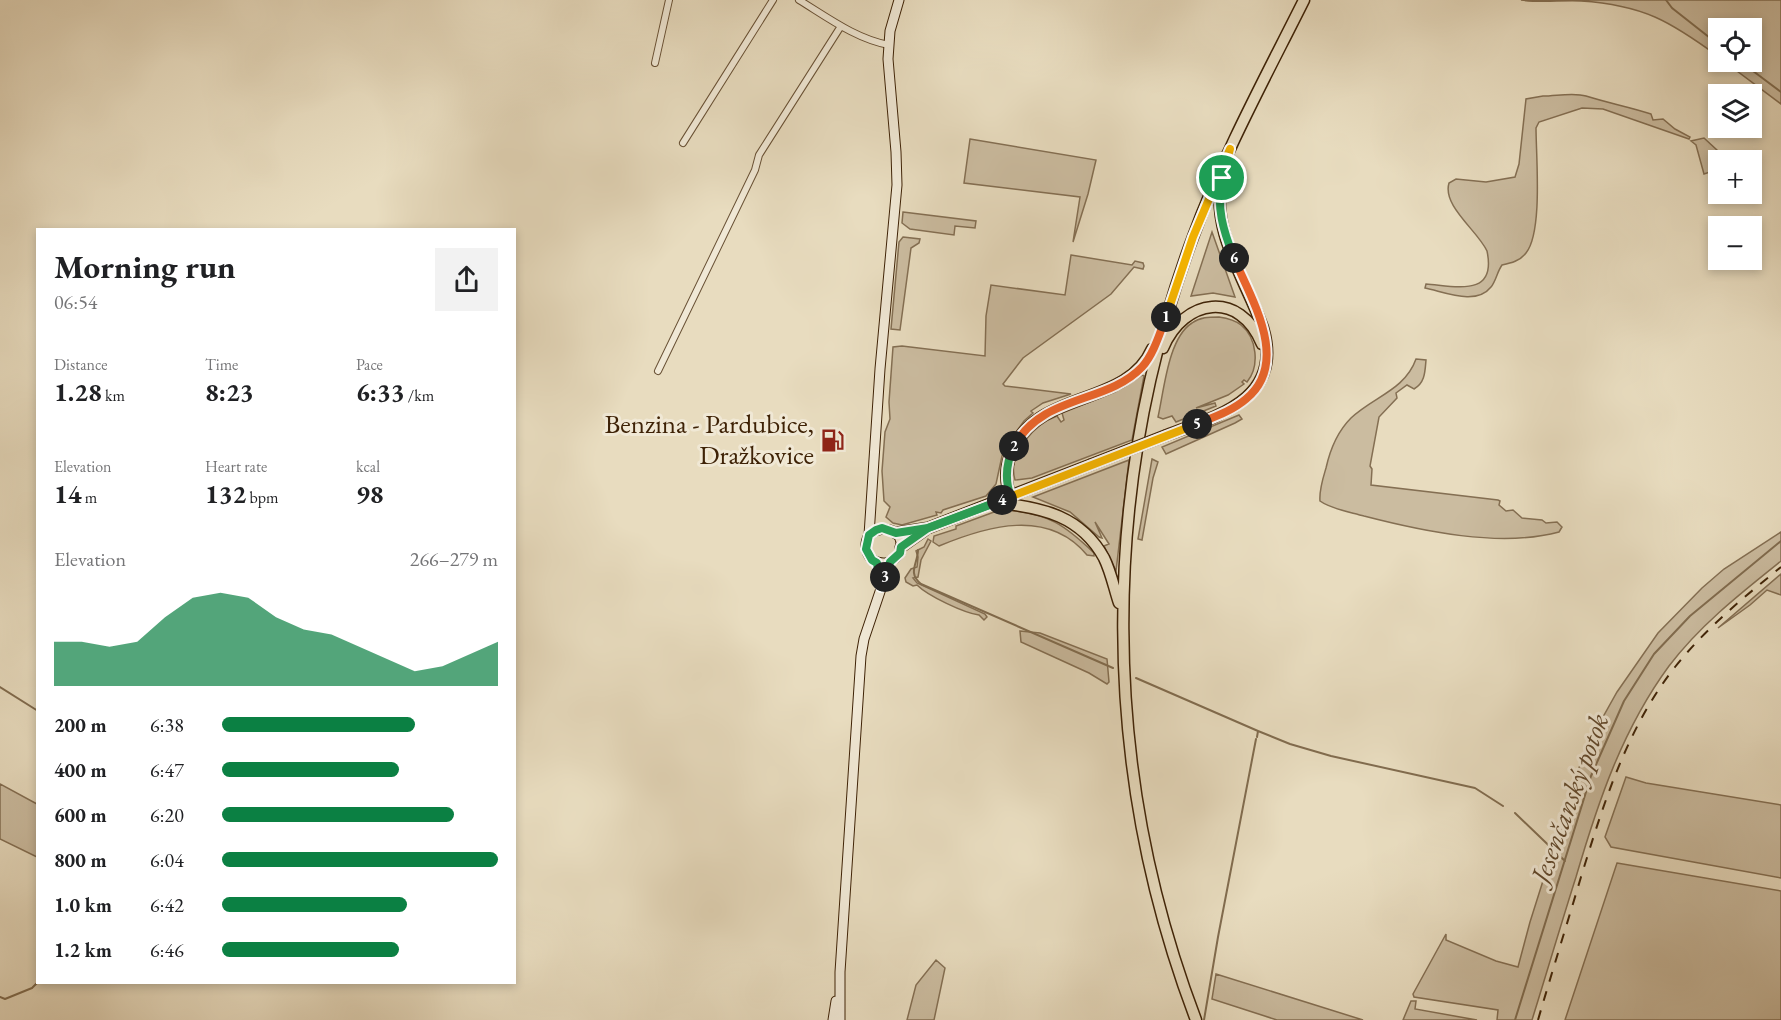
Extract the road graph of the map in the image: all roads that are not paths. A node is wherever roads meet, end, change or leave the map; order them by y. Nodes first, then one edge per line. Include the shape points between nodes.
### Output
1 (669, 0) edge
2 (773, 0) edge
3 (799, 0) edge
4 (899, 0) edge
5 (1304, 0) edge
6 (812, 3) edge
7 (841, 26) junction
8 (889, 45) junction
9 (655, 63) dead end
10 (683, 143) dead end
11 (1230, 149) junction
12 (1166, 319) junction
13 (1266, 362) junction
14 (658, 371) dead end
15 (1151, 374) junction
16 (1011, 497) junction
17 (997, 502) junction
18 (871, 504) junction
19 (882, 528) junction
20 (928, 528) junction
21 (896, 533) junction
22 (869, 535) junction
23 (901, 547) junction
24 (890, 562) junction
25 (877, 563) junction
26 (881, 587) junction
27 (1122, 612) junction
28 (840, 972) junction
29 (834, 1020) edge
30 (840, 1020) edge
31 (1196, 1020) edge

1 - 9 street
2 - 10 street
3 - 6 street
4 - 8 main road
5 - 11 main road
6 - 7 street
7 - 8 street
7 - 14 street via 759,155
8 - 18 main road via 897,185
11 - 12 main road via 1193,237
11 - 13 main road via 1220,187 1220,217 1263,328
12 - 15 main road
12 - 16 main road via 1148,358 1132,376 1047,414 1024,431 1007,465
13 - 15 main road via 1259,336 1245,318 1226,309 1205,308 1178,323 1167,337
13 - 16 main road, bridge via 1260,383 1251,395 1218,416
15 - 27 main road via 1129,503
16 - 17 main road
17 - 20 main road
17 - 27 main road via 1041,509 1083,531 1103,556
18 - 19 main road
18 - 22 main road
19 - 21 main road
19 - 22 main road
20 - 21 main road
20 - 23 main road
21 - 23 main road
22 - 25 main road via 866,549
23 - 24 main road
24 - 25 main road
24 - 26 main road
25 - 26 main road
26 - 28 main road via 861,656
27 - 31 main road via 1127,718 1139,815 1165,929
28 - 29 main road
28 - 30 main road

